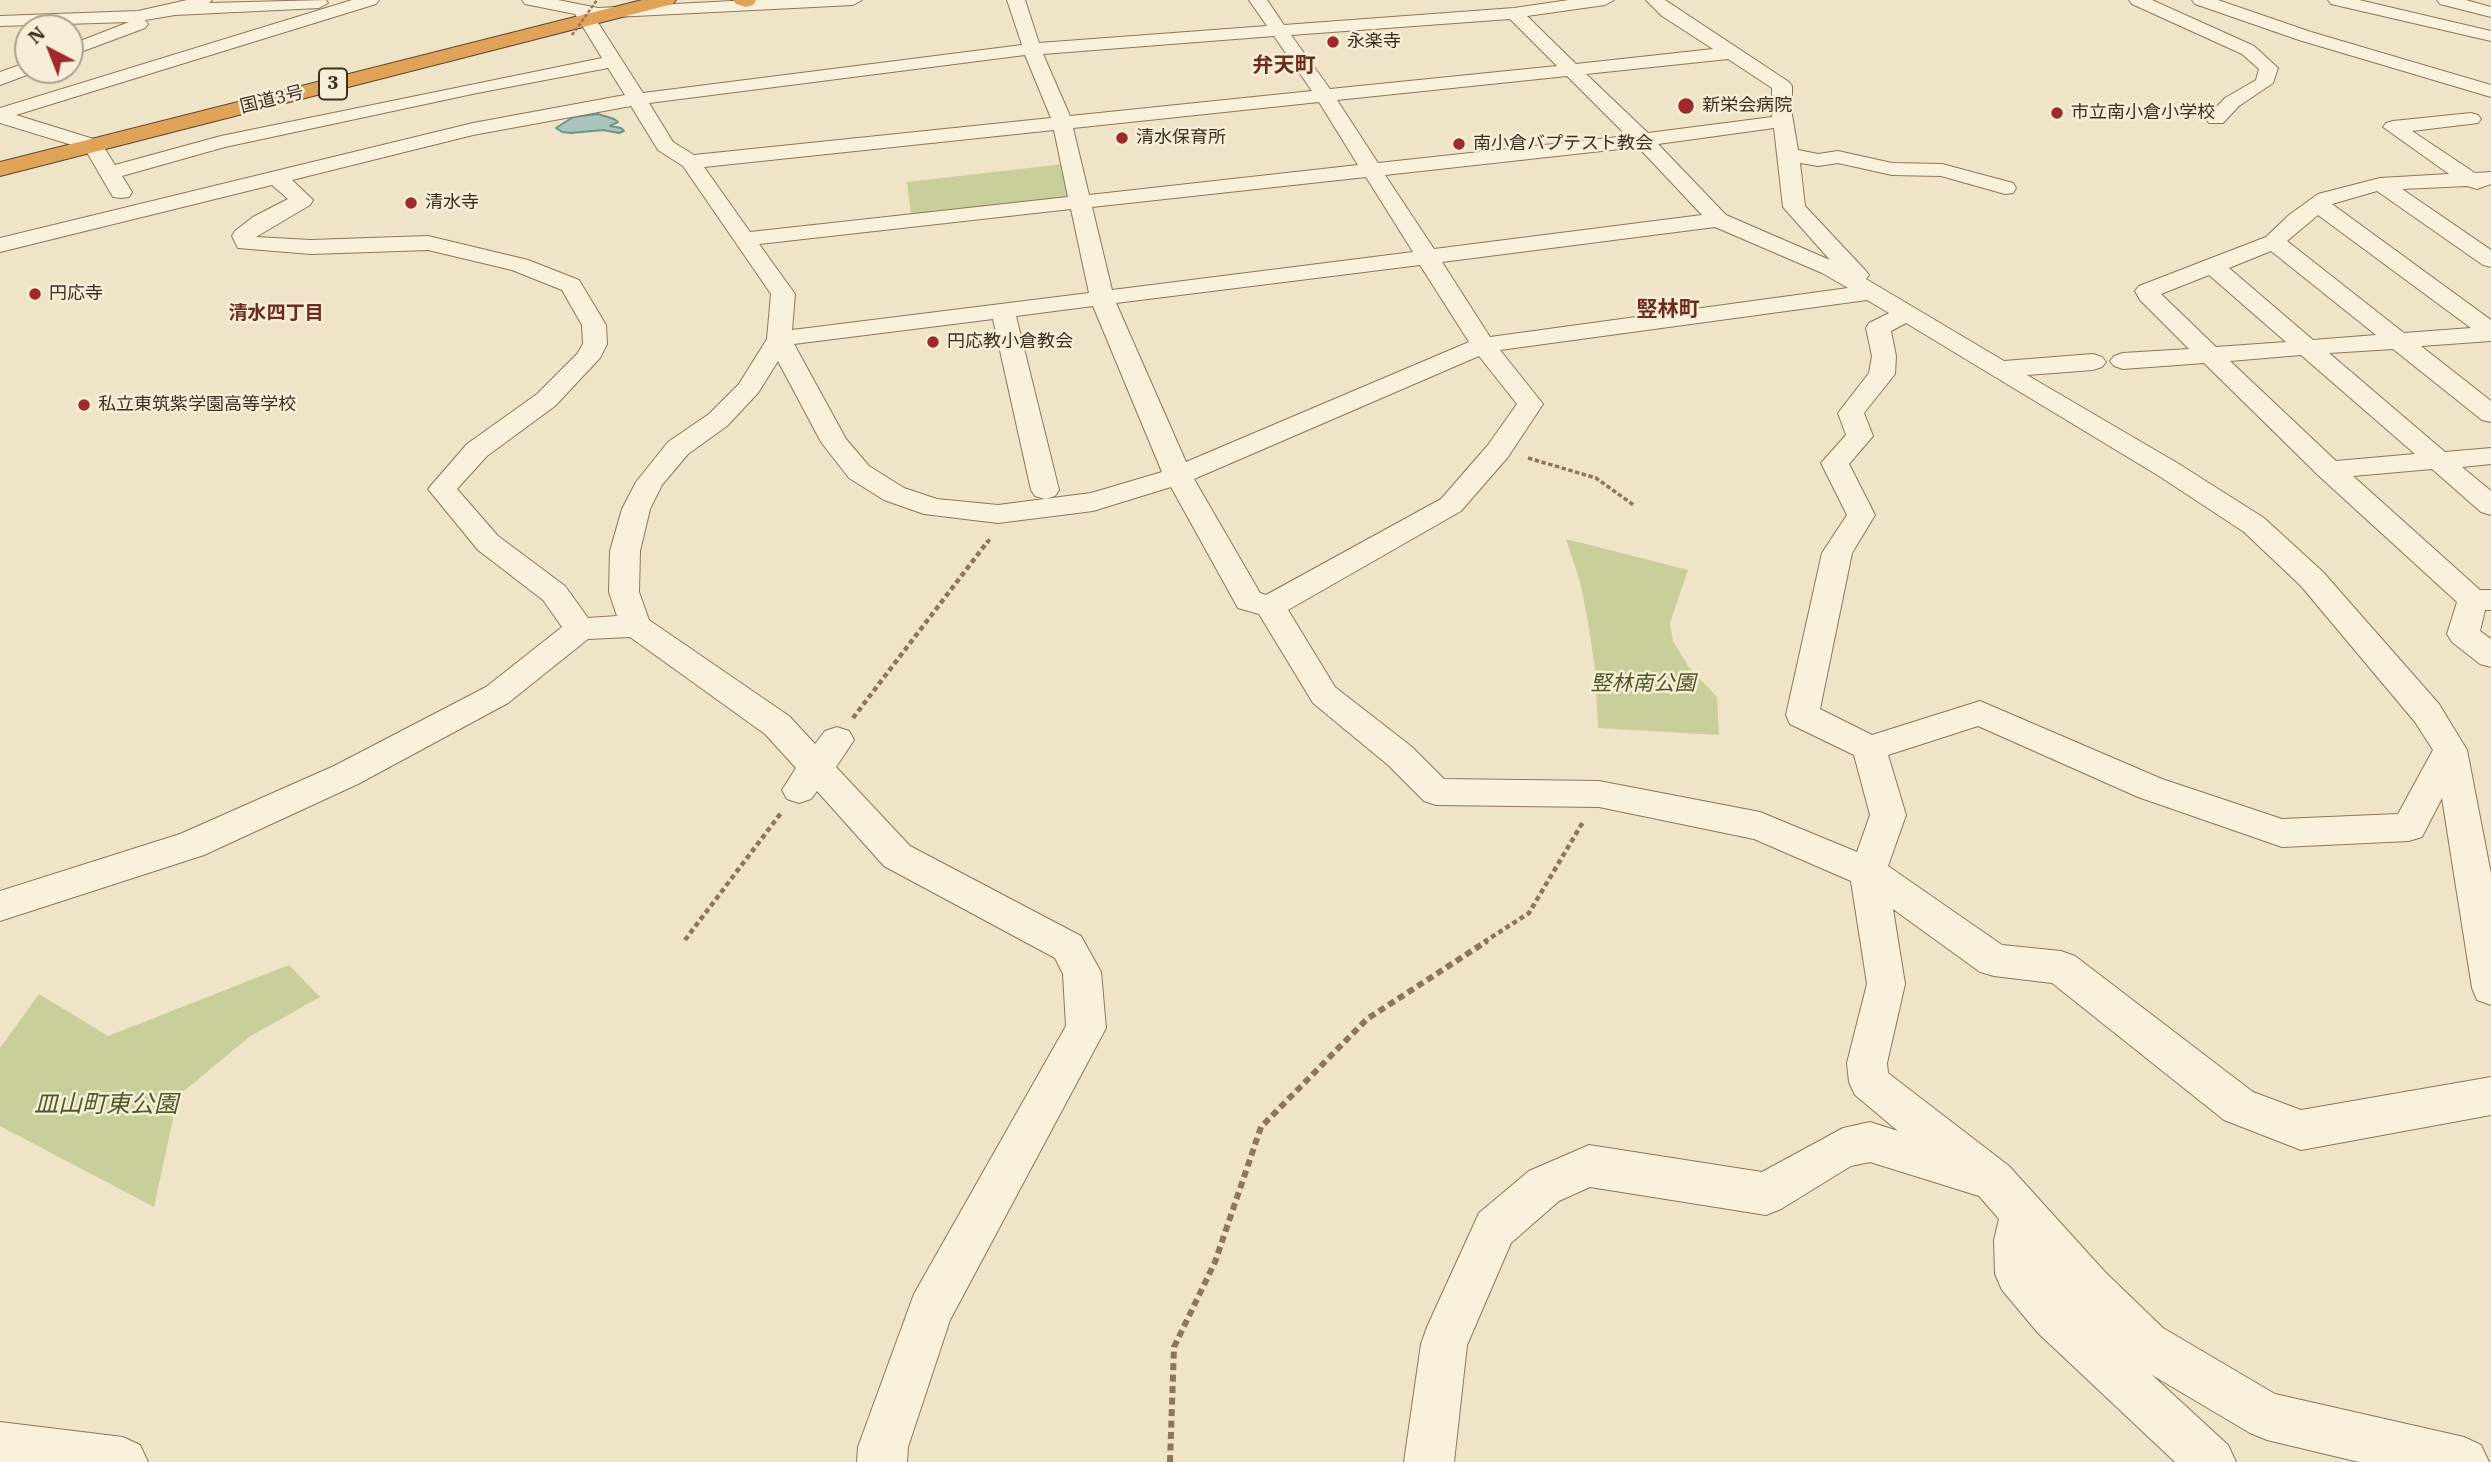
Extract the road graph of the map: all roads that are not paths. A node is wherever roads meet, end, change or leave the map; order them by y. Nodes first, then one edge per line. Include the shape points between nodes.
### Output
1 (131, 0) edge
2 (203, 0) edge
3 (370, 0) edge
4 (531, 0) edge
5 (744, 0) edge
6 (853, 0) edge
7 (1016, 0) edge
8 (1258, 0) edge
9 (1605, 0) edge
10 (1655, 0) edge
11 (2138, 0) edge
12 (2201, 0) edge
13 (2223, 0) edge
14 (2248, 0) edge
15 (2337, 0) edge
16 (2445, 0) edge
17 (2474, 0) edge
18 (658, 2) edge
19 (806, 2) edge
20 (2491, 4) edge
21 (549, 9) edge
22 (175, 10) junction
23 (596, 12) edge
24 (2491, 12) edge
25 (1514, 13) junction
26 (0, 21) edge
27 (1278, 30) junction
28 (2491, 36) edge
29 (84, 46) edge
30 (1032, 49) junction
31 (1730, 53) junction
32 (613, 61) junction
33 (1572, 70) junction
34 (2491, 76) edge
35 (2453, 79) junction
36 (2491, 84) edge
37 (2491, 91) edge
38 (1325, 96) junction
39 (637, 99) junction
40 (0, 116) edge
41 (2216, 119) dead end
42 (2471, 119) junction
43 (1062, 121) junction
44 (1784, 121) junction
45 (2491, 131) edge
46 (1643, 140) junction
47 (83, 142) junction
48 (1789, 155) junction
49 (0, 157) edge
50 (690, 162) junction
51 (0, 169) edge
52 (1372, 169) junction
53 (111, 173) junction
54 (276, 177) junction
55 (2481, 178) edge
56 (2380, 184) junction
57 (2005, 188) dead end
58 (2491, 192) edge
59 (1080, 201) junction
60 (2318, 204) junction
61 (131, 213) junction
62 (1718, 220) junction
63 (744, 239) junction
64 (2274, 242) junction
65 (0, 244) edge
66 (1427, 256) junction
67 (2491, 260) edge
68 (2214, 267) junction
69 (1874, 292) junction
70 (1102, 299) junction
71 (1003, 311) junction
72 (1905, 314) junction
73 (2491, 333) edge
74 (779, 339) junction
75 (2399, 341) junction
76 (1483, 345) junction
77 (2310, 348) junction
78 (2211, 356) junction
79 (2123, 361) dead end
80 (2093, 362) dead end
81 (2000, 369) junction
82 (2491, 414) edge
83 (2491, 456) edge
84 (2438, 461) junction
85 (2329, 470) junction
86 (1178, 476) junction
87 (1045, 491) dead end
88 (2491, 506) edge
89 (2482, 600) edge
90 (1259, 603) junction
91 (636, 626) junction
92 (580, 629) junction
93 (2491, 656) edge
94 (1870, 748) junction
95 (2450, 750) junction
96 (1868, 872) junction
97 (0, 906) edge
98 (2491, 988) edge
99 (2491, 1096) edge
100 (2008, 1196) junction
101 (0, 1447) edge
102 (878, 1457) edge
103 (123, 1462) edge
104 (1429, 1462) edge
105 (2211, 1462) edge
106 (2464, 1462) edge

1 - 22 street
2 - 22 street
3 - 22 street
3 - 40 street
4 - 21 street
5 - 18 street
5 - 19 street
6 - 19 street
7 - 30 street
8 - 27 street
9 - 25 street
10 - 31 street
11 - 41 street via 2248,51 2269,68 2264,83 2232,102
12 - 35 street
13 - 36 street
14 - 34 street
15 - 28 street
16 - 24 street
17 - 20 street
18 - 23 highway, 国道3号 / 3
19 - 23 street
21 - 23 highway, 国道3号 / 3
21 - 47 highway, 国道3号 / 3
22 - 26 street via 138,16
22 - 29 street
23 - 32 street
23 - 47 highway, 国道3号 / 3
25 - 27 street
25 - 33 street
27 - 30 street
27 - 38 street
30 - 39 street
30 - 43 street
31 - 33 street
31 - 44 street via 1782,86
32 - 39 street
32 - 53 street via 234,139
33 - 38 street
33 - 46 street
35 - 37 street
35 - 42 street via 2445,99
38 - 43 street
38 - 52 street
39 - 50 street via 665,146
39 - 54 street via 473,129
40 - 47 street
42 - 45 street
42 - 55 street via 2393,127
43 - 50 street
43 - 59 street
44 - 46 street
44 - 48 street
46 - 52 street
46 - 62 street
47 - 49 highway, 国道3号 / 3
47 - 51 highway, 国道3号 / 3
47 - 53 street
48 - 57 street via 1818,160 1838,157 1892,169 1942,170
48 - 69 street via 1794,207
50 - 63 street
52 - 59 street
52 - 66 street
53 - 61 street
54 - 61 street
54 - 92 street via 302,200 261,222 243,236 246,243 311,247 428,243 520,265 571,285 594,325 595,344 587,358 546,400 477,450 442,489 488,543 554,593
55 - 56 street
55 - 58 street
56 - 60 street
56 - 67 street
59 - 63 street
59 - 70 street
60 - 64 street
60 - 73 street
61 - 65 street
62 - 66 street
62 - 69 street
63 - 74 street via 783,294
64 - 68 street
64 - 75 street
66 - 70 street
66 - 76 street
68 - 77 street
68 - 78 street via 2147,291
69 - 72 street
69 - 76 street
70 - 71 street
70 - 86 street
71 - 74 street
71 - 87 street
72 - 81 street
72 - 94 street via 1878,328 1884,356 1882,374 1851,413 1860,436 1835,463 1861,515 1837,553 1802,715
73 - 75 street
74 - 86 street via 834,442 859,472 894,494 934,508 997,524
74 - 91 street via 748,388 718,420 678,448 650,482 636,509 625,551 624,592
75 - 77 street
75 - 82 street
76 - 86 street
76 - 90 street via 1530,404 1498,451 1451,505
77 - 78 street
77 - 84 street
78 - 79 street
78 - 85 street
80 - 81 street
81 - 95 street via 2254,524 2312,579 2427,713
83 - 84 street
84 - 85 street
84 - 88 street
85 - 89 street
86 - 90 street
89 - 93 street via 2463,634
90 - 96 street via 1324,695 1436,792 1599,794 1760,826
91 - 92 street
91 - 102 street via 777,726 897,856 1068,947 1082,972 1086,1028 930,1310
92 - 97 street via 497,695 346,775 191,845
94 - 95 street via 1980,713 2150,788 2281,832 2409,827
94 - 96 street via 1888,815
95 - 98 street
96 - 99 street via 1994,960 2061,968 2239,1106 2301,1130
96 - 100 street via 1886,984 1867,1063 1869,1082
100 - 104 street via 1870,1142 1843,1148 1766,1194 1589,1166 1544,1186 1496,1228 1444,1344
100 - 105 street via 2018,1274 2054,1317
100 - 106 street via 2146,1345 2267,1416
101 - 103 street

